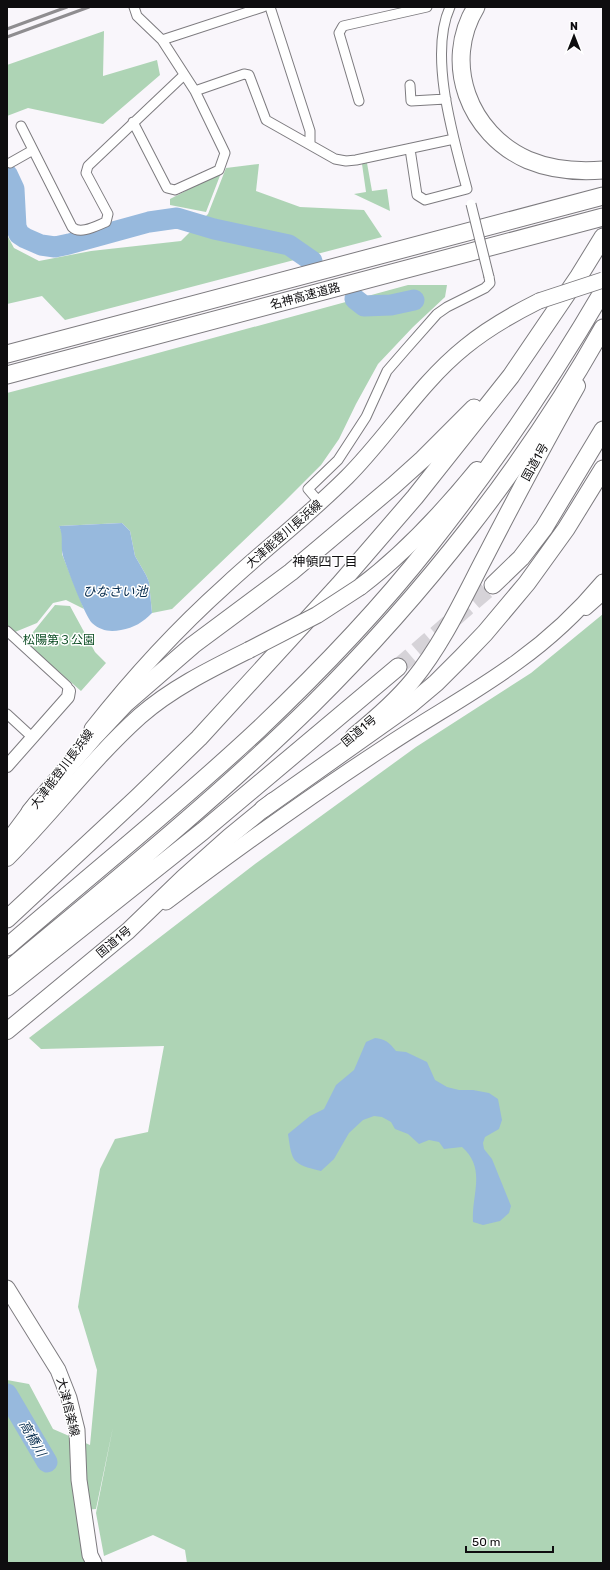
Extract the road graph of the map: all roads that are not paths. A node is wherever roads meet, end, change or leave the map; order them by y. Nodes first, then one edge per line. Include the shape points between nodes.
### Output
1 (134, 7) edge
2 (263, 7) edge
3 (270, 7) edge
4 (427, 7) edge
5 (476, 7) edge
6 (447, 8) edge
7 (401, 9) edge
8 (162, 40) junction
9 (184, 74) junction
10 (410, 85) dead end
11 (194, 91) junction
12 (446, 99) junction
13 (359, 101) dead end
14 (133, 122) junction
15 (21, 126) dead end
16 (454, 139) junction
17 (310, 144) junction
18 (410, 149) junction
19 (33, 150) junction
20 (10, 163) dead end
21 (603, 170) edge
22 (467, 189) junction
23 (603, 196) edge
24 (603, 216) edge
25 (600, 242) edge
26 (603, 280) edge
27 (603, 290) edge
28 (554, 313) junction
29 (603, 328) edge
30 (603, 341) edge
31 (7, 354) edge
32 (7, 375) edge
33 (603, 430) edge
34 (603, 469) edge
35 (320, 503) junction
36 (603, 582) edge
37 (493, 585) tunnel mouth
38 (603, 594) edge
39 (564, 623) junction
40 (7, 631) edge
41 (398, 668) tunnel mouth
42 (69, 692) joint
43 (7, 714) edge
44 (32, 737) junction
45 (7, 766) edge
46 (263, 809) junction
47 (30, 812) junction
48 (7, 842) edge
49 (7, 858) edge
50 (7, 919) edge
51 (128, 931) junction
52 (7, 948) edge
53 (7, 971) edge
54 (7, 987) edge
55 (7, 1031) edge
56 (7, 1288) edge
57 (94, 1563) edge

1 - 8 street via 137,16
2 - 8 street
3 - 17 street via 310,131
4 - 7 street
5 - 21 highway via 462,45 461,69 467,99 485,128 510,150 537,163 570,170
6 - 12 street via 442,58
7 - 13 street via 343,26 339,33
8 - 9 street
9 - 11 street
9 - 14 street
10 - 12 street via 411,101
11 - 14 street via 225,153 219,170 175,190 167,188
11 - 17 street via 244,74 249,75 266,120
12 - 16 street
14 - 19 street via 88,166 86,173 108,214 108,219 80,231 72,227
15 - 19 street
16 - 18 street
16 - 22 street
17 - 18 street via 335,159 346,161
18 - 22 street via 417,195 425,200
19 - 20 street
22 - 35 street, bridge via 490,282 485,288 436,314 387,371 366,417 352,440 338,460 308,489
23 - 31 highway, 名神高速道路
24 - 32 highway, 名神高速道路
25 - 28 highway
26 - 35 main road, 大津能登川長浜線, bridge via 539,301 509,316 464,347 348,476
27 - 49 highway, bridge via 499,442 450,504 405,551 360,587 317,615 182,686 140,716
27 - 52 highway via 558,366 491,465 428,548 367,618 253,734
28 - 47 highway via 502,378 423,459 291,572 193,645 126,703
28 - 50 highway via 485,409 415,497 339,585 198,738
29 - 53 highway via 574,377 505,479 423,583 344,673 180,826
30 - 46 highway, 国道1号 via 526,477 462,602 428,660 413,680 375,718
33 - 37 highway via 544,528 521,558
34 - 46 highway via 527,584 457,662 411,704
35 - 47 main road, 大津能登川長浜線 via 226,584 163,647 100,719
36 - 39 main road
38 - 39 street
39 - 51 main road via 516,662 300,804
40 - 42 street via 67,686
41 - 54 highway via 203,831
42 - 44 street via 68,697
43 - 44 street
44 - 45 street
46 - 51 highway, 国道1号 via 183,878
47 - 48 main road, 大津能登川長浜線
51 - 55 highway, 国道1号
56 - 57 main road, 大津信楽線 via 58,1370 68,1398 77,1430 79,1480 90,1555

